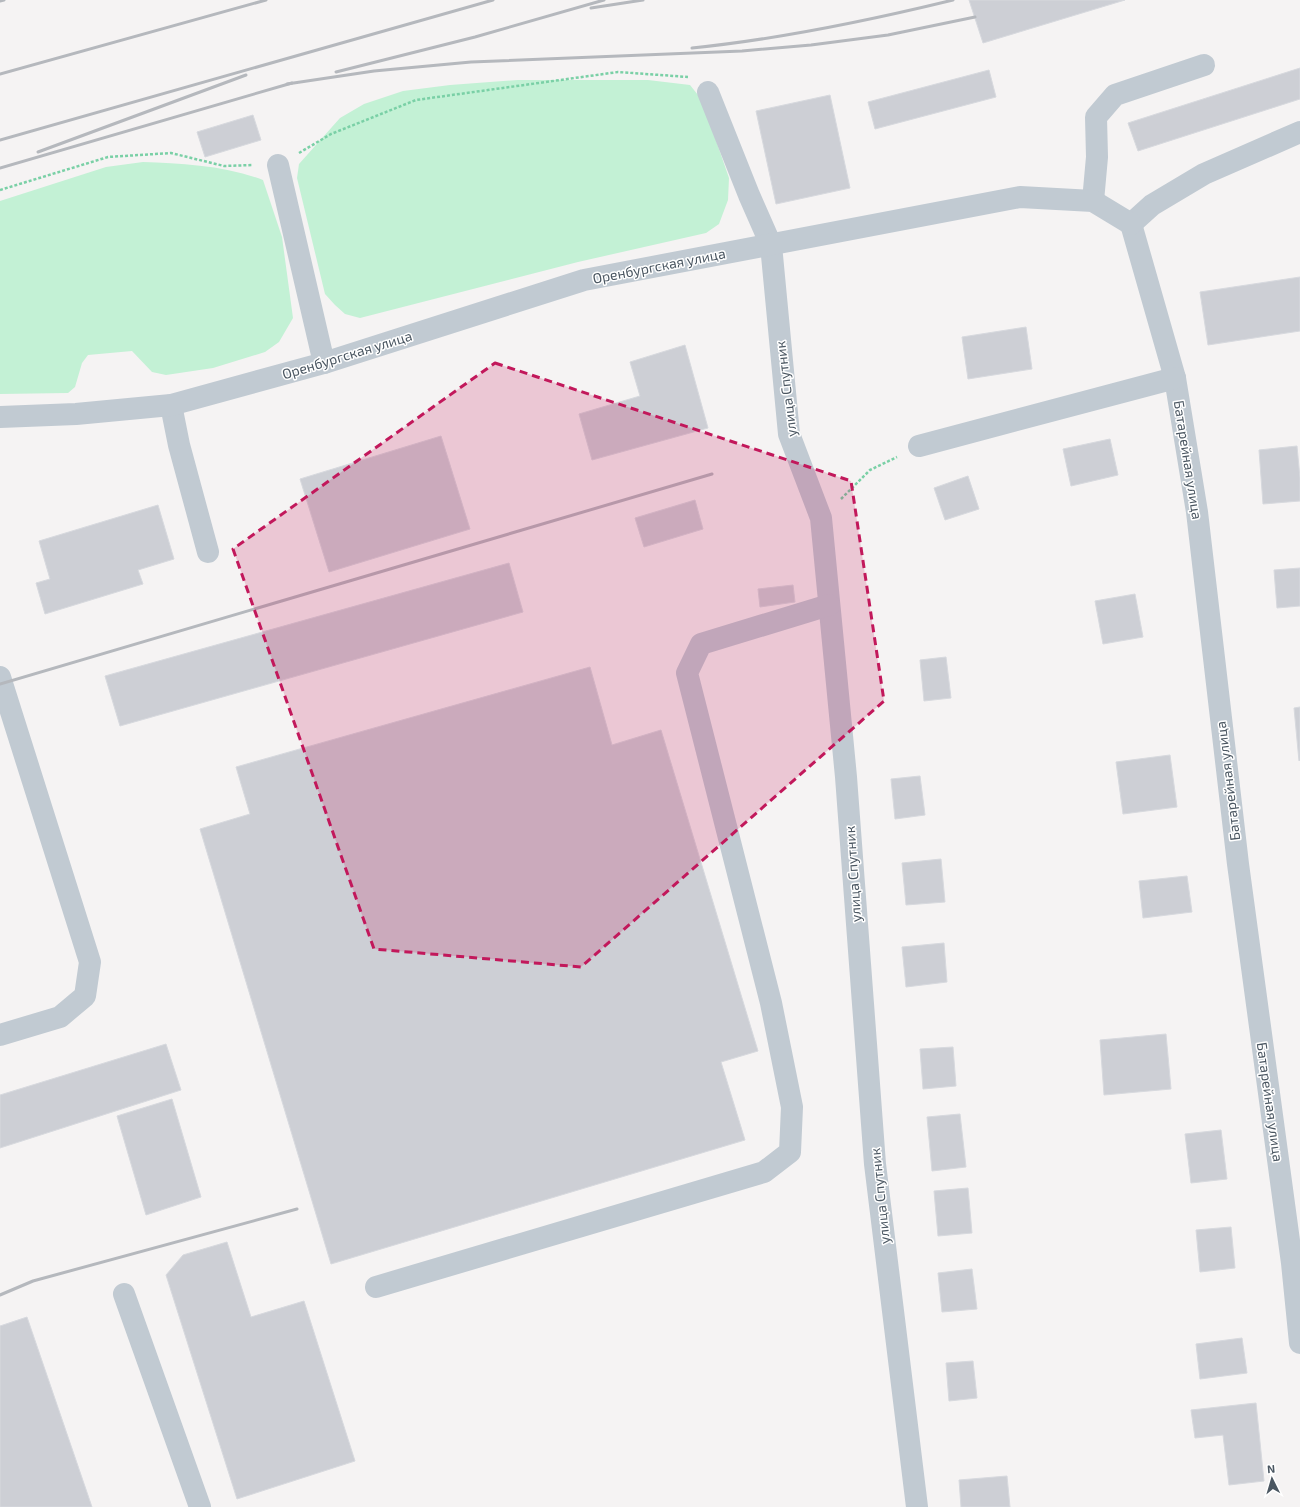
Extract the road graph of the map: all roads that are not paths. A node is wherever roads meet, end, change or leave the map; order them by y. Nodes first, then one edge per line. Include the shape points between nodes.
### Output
1 (1204, 65) dead end
2 (708, 92) road end
3 (1300, 132) edge
4 (278, 165) road end
5 (1093, 202) junction
6 (1131, 224) junction
7 (771, 245) junction
8 (324, 363) junction
9 (1175, 378) junction
10 (172, 405) junction
11 (0, 417) edge
12 (919, 446) road end
13 (208, 552) dead end
14 (829, 606) junction
15 (0, 677) edge
16 (0, 1035) edge
17 (376, 1286) dead end
18 (124, 1294) dead end
19 (1300, 1343) edge
20 (200, 1507) edge
21 (917, 1507) edge

1 - 5 street via 1116,95 1096,117 1097,157
2 - 7 street, улица Спутник
3 - 6 street via 1204,174 1152,205
4 - 8 street
5 - 6 street, Оренбургская улица
5 - 7 street, Оренбургская улица via 1020,197
6 - 9 street, Батарейная улица
7 - 8 street, Оренбургская улица via 584,280
7 - 14 street, улица Спутник via 789,434 821,518
8 - 10 street, Оренбургская улица
9 - 12 street
9 - 19 street, Батарейная улица via 1197,512 1237,856 1291,1255
10 - 11 street, Оренбургская улица via 76,414
10 - 13 street via 179,444
14 - 17 street via 701,644 687,673 771,1003 792,1108 790,1152 764,1172
14 - 21 street, улица Спутник via 846,784 875,1164
15 - 16 street via 90,962 85,996 60,1018
18 - 20 street

